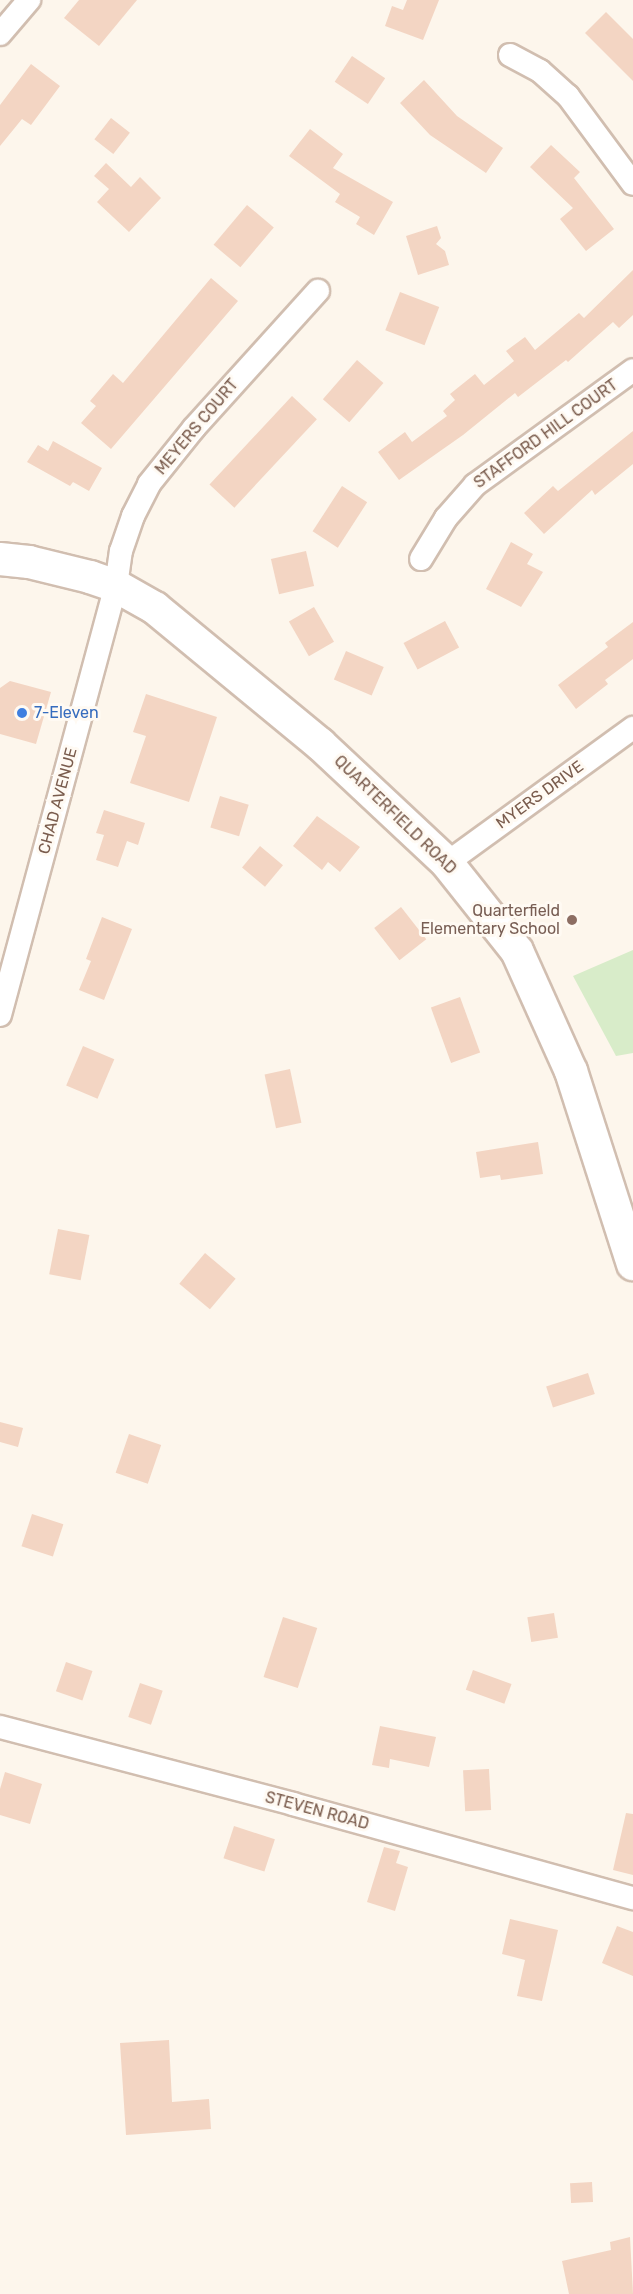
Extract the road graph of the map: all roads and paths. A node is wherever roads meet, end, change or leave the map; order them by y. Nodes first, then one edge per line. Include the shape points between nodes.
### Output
1 (28, 0) edge
2 (0, 34) edge
3 (510, 55) dead end
4 (633, 184) edge
5 (318, 291) dead end
6 (633, 370) edge
7 (10, 558) edge
8 (421, 559) dead end
9 (116, 586) junction
10 (633, 728) edge
11 (447, 863) junction
12 (0, 1015) edge
13 (633, 1264) edge
14 (0, 1727) edge
15 (633, 1898) edge

1 - 2 street
3 - 4 street via 540,71 568,96
5 - 9 street, MEYERS COURT via 194,428 149,484 121,551
6 - 8 street, STAFFORD HILL COURT via 475,485 446,518
7 - 9 street, QUARTERFIELD ROAD
9 - 11 street, QUARTERFIELD ROAD via 155,608 261,693
9 - 12 street, CHAD AVENUE
10 - 11 street, MYERS DRIVE
11 - 13 street, QUARTERFIELD ROAD via 517,951 571,1071
14 - 15 street, STEVEN ROAD

